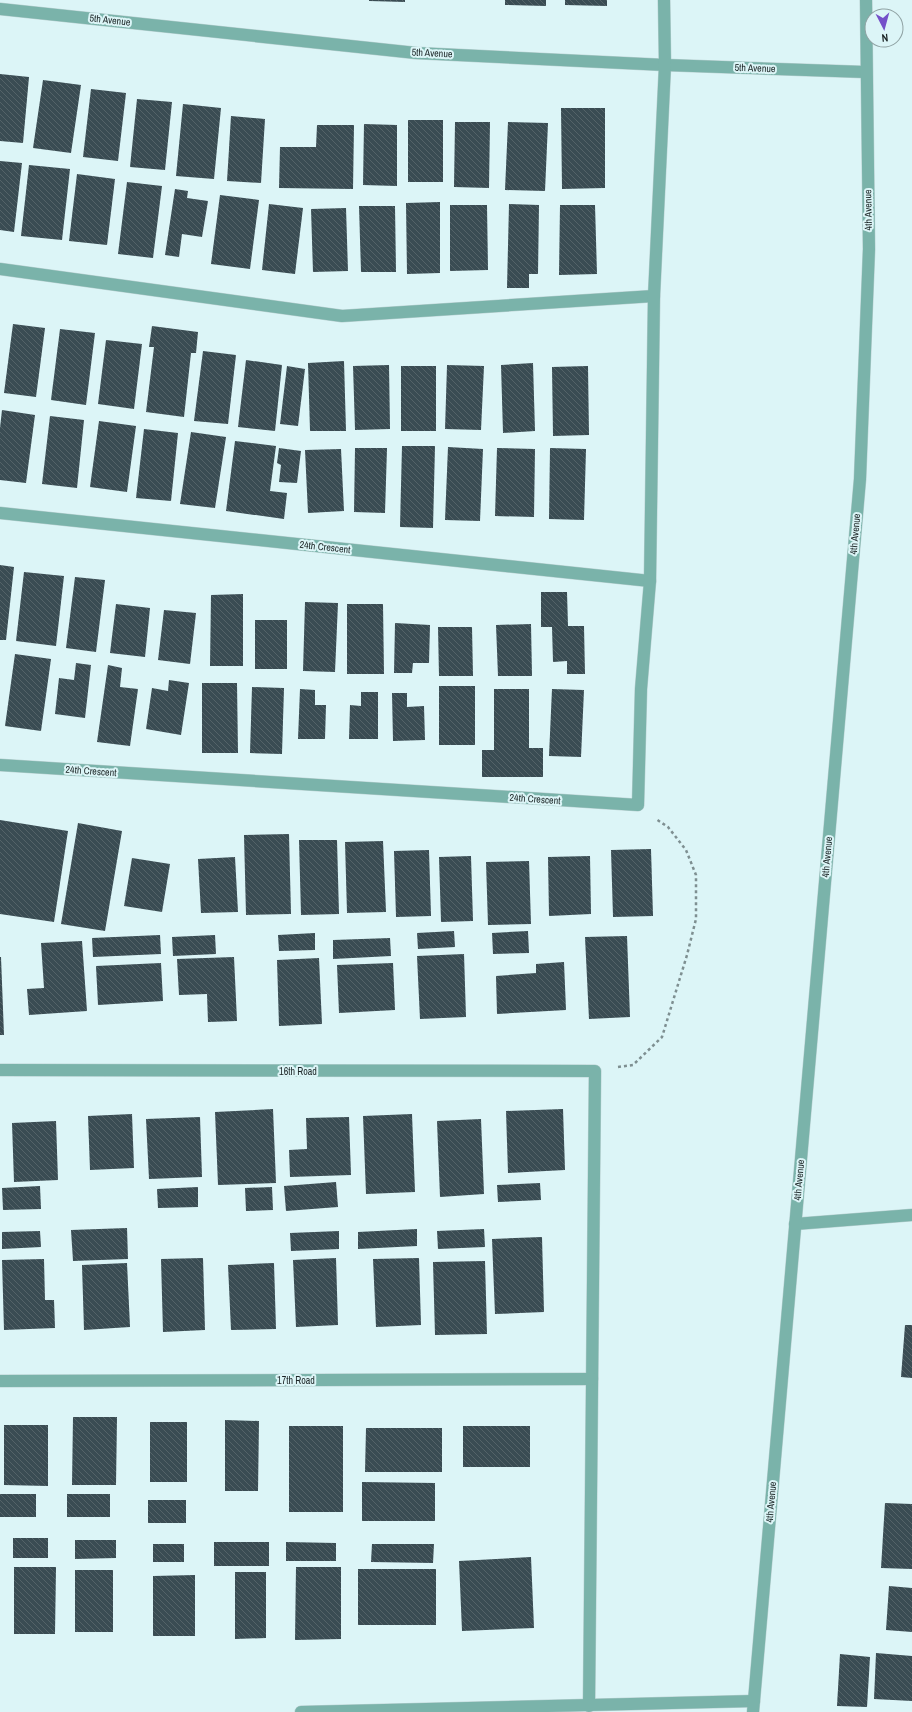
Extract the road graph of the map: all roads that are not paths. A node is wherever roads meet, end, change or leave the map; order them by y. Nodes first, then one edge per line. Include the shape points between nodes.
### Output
1 (664, 0) edge
2 (866, 0) edge
3 (0, 9) edge
4 (665, 65) junction
5 (866, 72) junction
6 (0, 269) edge
7 (654, 296) junction
8 (0, 513) edge
9 (650, 581) junction
10 (0, 765) edge
11 (0, 1070) edge
12 (912, 1215) edge
13 (795, 1224) junction
14 (592, 1379) junction
15 (0, 1381) edge
16 (589, 1706) junction
17 (754, 1707) edge
18 (301, 1712) edge

1 - 4 street
2 - 5 street, 4th Avenue
3 - 4 street, 5th Avenue via 416,53
4 - 5 street, 5th Avenue
4 - 7 street
5 - 13 street, 4th Avenue via 869,249 860,479
6 - 7 street via 342,316
7 - 9 street
8 - 9 street, 24th Crescent
9 - 10 street, 24th Crescent via 641,689 638,805
11 - 14 street, 16th Road via 595,1071
12 - 13 street
13 - 17 street, 4th Avenue
14 - 15 street, 17th Road
14 - 16 street
16 - 17 street
16 - 18 street

